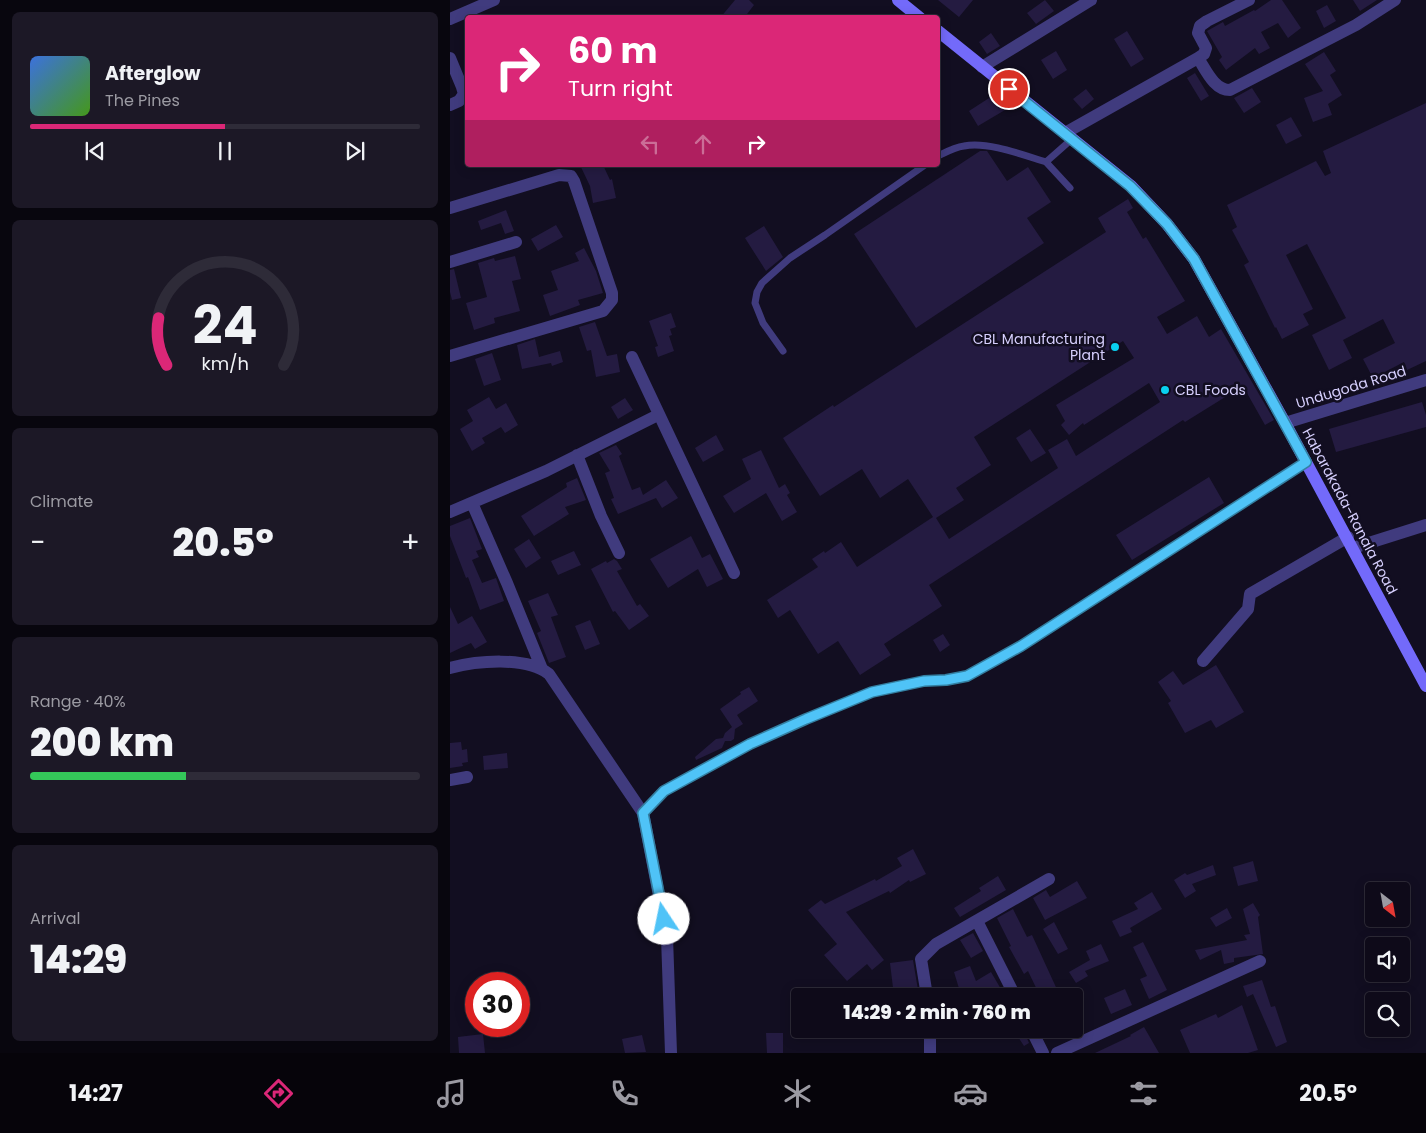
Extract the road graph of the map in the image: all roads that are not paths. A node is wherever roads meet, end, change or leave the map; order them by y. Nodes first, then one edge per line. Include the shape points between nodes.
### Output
1 (494, 0) edge
2 (898, 0) edge
3 (1091, 0) edge
4 (1249, 0) edge
5 (1395, 0) edge
6 (916, 15) edge
7 (450, 19) edge
8 (940, 33) edge
9 (450, 58) edge
10 (1198, 58) junction
11 (982, 67) junction
12 (450, 105) edge
13 (1068, 136) junction
14 (940, 155) edge
15 (1046, 162) junction
16 (922, 167) edge
17 (1070, 188) dead end
18 (450, 208) edge
19 (516, 242) dead end
20 (450, 262) edge
21 (783, 351) dead end
22 (450, 356) edge
23 (632, 357) dead end
24 (1426, 380) edge
25 (658, 415) junction
26 (1286, 423) junction
27 (577, 455) junction
28 (1306, 462) junction
29 (472, 503) junction
30 (450, 512) edge
31 (1426, 525) edge
32 (1350, 542) junction
33 (619, 554) dead end
34 (734, 573) dead end
35 (1203, 660) dead end
36 (450, 668) edge
37 (542, 669) junction
38 (1426, 686) edge
39 (467, 777) dead end
40 (450, 780) edge
41 (643, 813) junction
42 (1050, 880) dead end
43 (978, 921) junction
44 (1260, 961) dead end
45 (926, 988) edge
46 (1011, 988) edge
47 (930, 1038) edge
48 (1036, 1038) edge
49 (671, 1053) edge
50 (930, 1053) edge
51 (1043, 1053) edge
52 (1057, 1053) edge

1 - 7 street
2 - 6 main road
3 - 11 street
4 - 10 street via 1200,26 1198,33 1206,48
5 - 10 street via 1230,90 1223,90 1217,85
8 - 11 main road, Habarakada-Ranala Road
9 - 12 street via 464,94
10 - 13 street
11 - 13 main road, Habarakada-Ranala Road
13 - 15 lane
13 - 26 main road, Habarakada-Ranala Road via 1130,186 1167,224 1194,259
14 - 15 lane via 964,145 986,146
15 - 17 lane
16 - 21 lane via 790,258 762,283 755,303
18 - 22 street via 559,175 571,176 612,293 612,300 603,311
19 - 20 street
23 - 25 street
24 - 26 street, Undugoda Road
25 - 27 street
25 - 34 street
26 - 28 main road, Habarakada-Ranala Road
27 - 29 street
27 - 33 street
28 - 32 main road, Habarakada-Ranala Road
28 - 41 lane via 1021,646 967,676 872,692 806,719 750,744 664,791
29 - 30 street
29 - 37 street
31 - 32 street
32 - 35 street via 1250,594 1248,609
32 - 38 main road, Habarakada-Ranala Road
36 - 37 street via 466,663 491,662
37 - 41 street via 549,674
39 - 40 street
41 - 49 street via 667,937
42 - 43 street
43 - 45 street via 936,944 921,959
43 - 46 street
44 - 52 street
47 - 50 street
48 - 51 street

